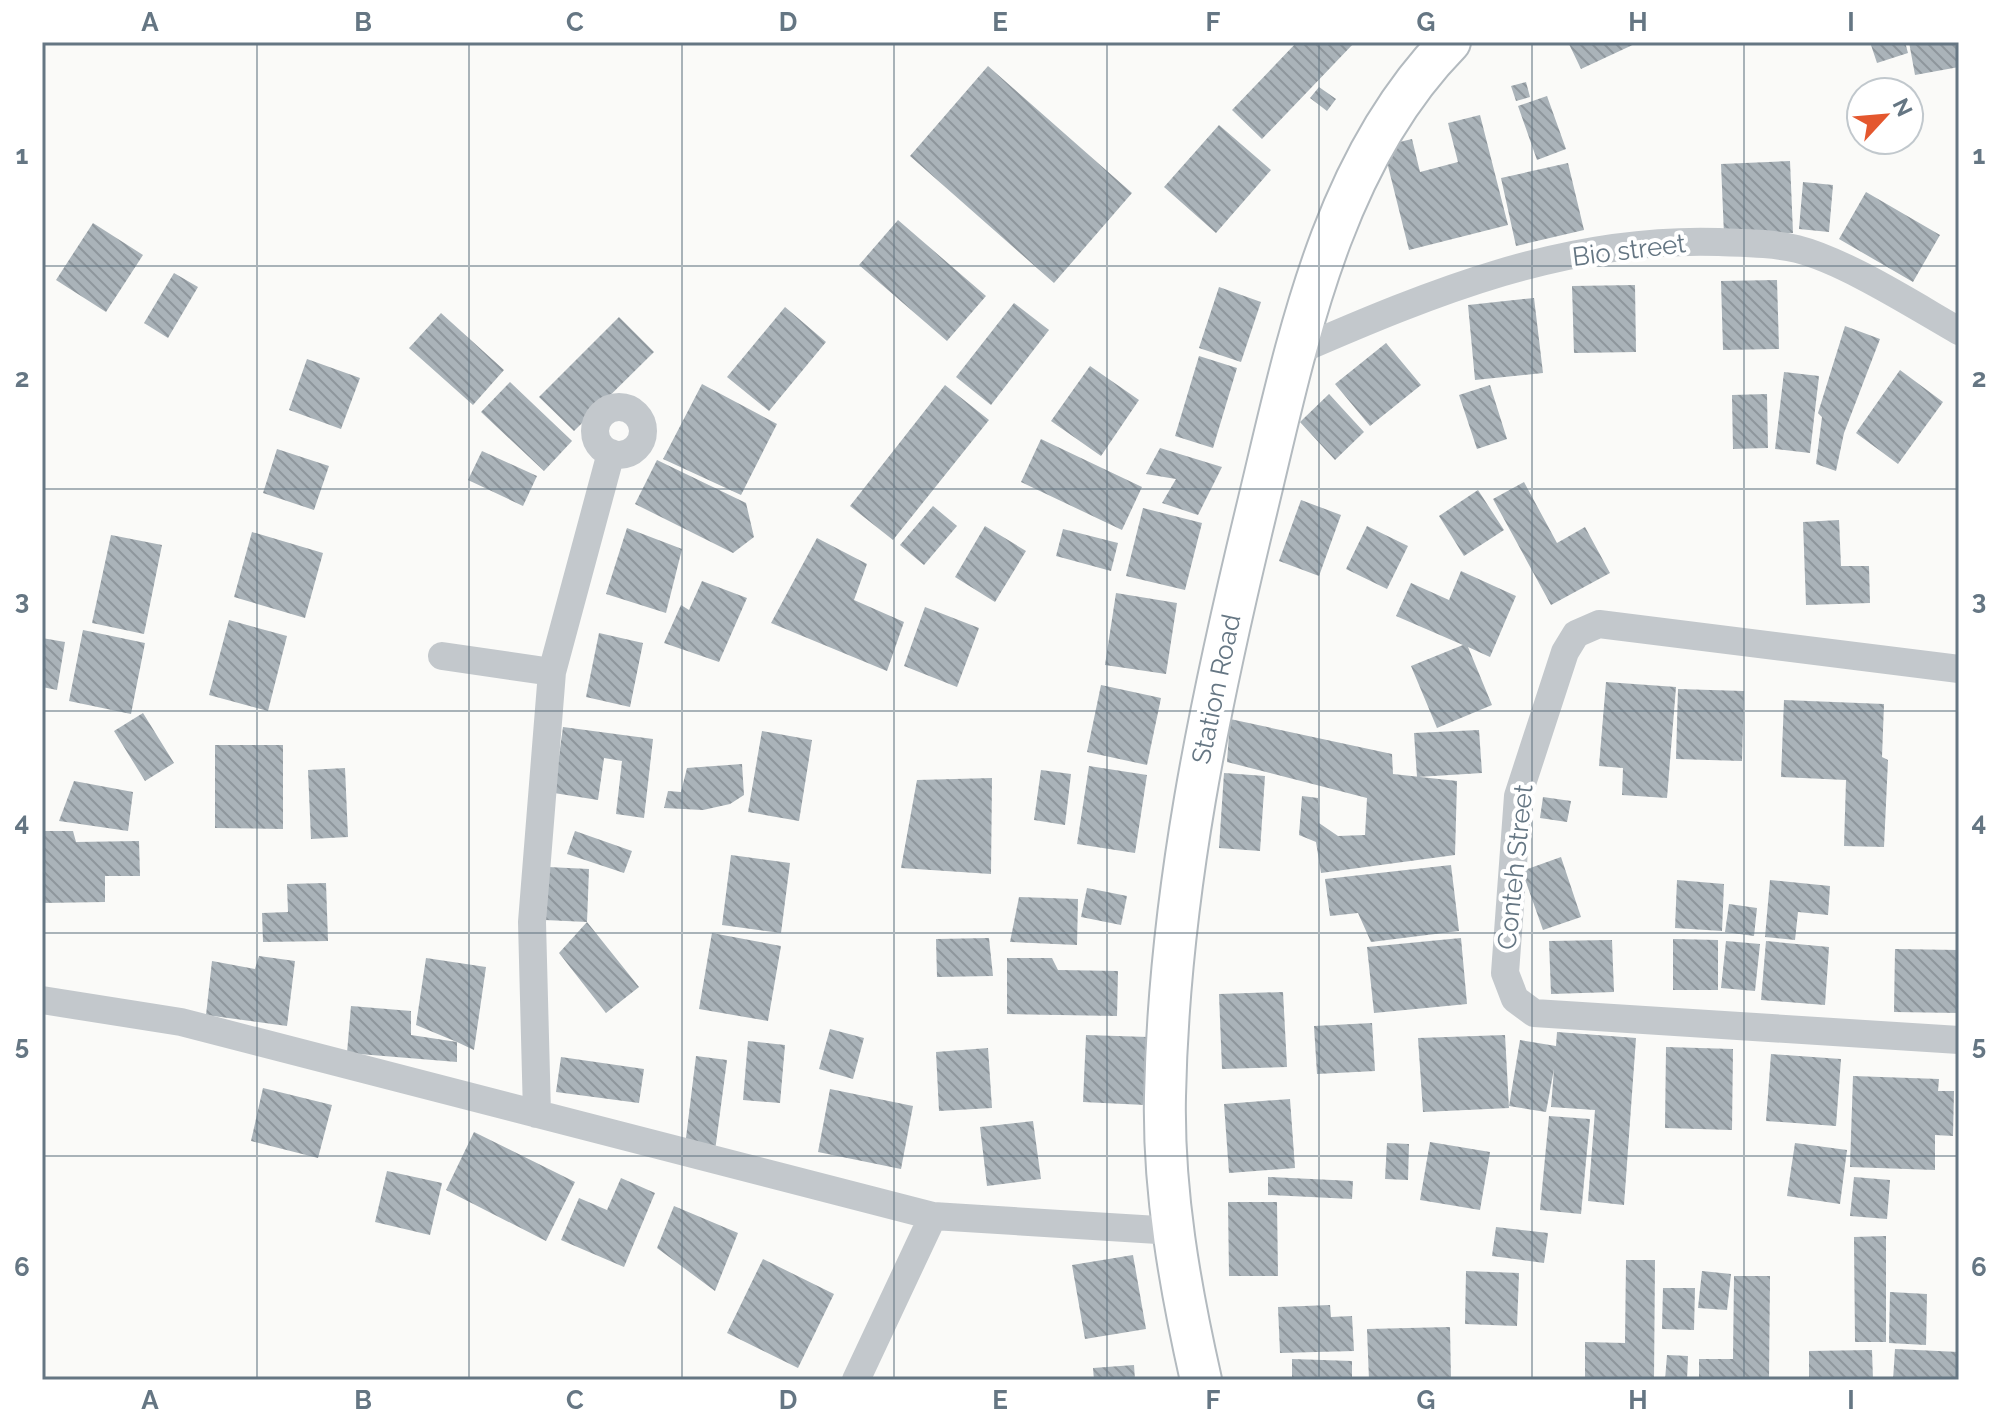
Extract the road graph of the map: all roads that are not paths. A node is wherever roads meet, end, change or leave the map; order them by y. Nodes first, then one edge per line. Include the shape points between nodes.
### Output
1 (1450, 42) edge
2 (1959, 331) edge
3 (1295, 352) junction
4 (611, 453) dead end
5 (442, 656) dead end
6 (1959, 669) edge
7 (552, 672) junction
8 (42, 1000) edge
9 (1959, 1040) edge
10 (537, 1114) junction
11 (933, 1216) junction
12 (1174, 1231) junction
13 (856, 1380) edge
14 (1201, 1380) edge

1 - 3 main road, Station Road via 1418,75 1372,143 1327,253
2 - 3 street, Bio street via 1798,249 1688,241 1610,247 1500,271
3 - 12 main road, Station Road via 1201,753 1171,970 1165,1143
4 - 7 street
5 - 7 street
6 - 9 street, Conteh Street via 1599,624 1576,634 1565,652 1518,796 1505,973 1515,999 1534,1013
7 - 10 street via 532,922
8 - 10 street via 181,1022
10 - 11 street
11 - 12 street
11 - 13 street
12 - 14 main road, Station Road

